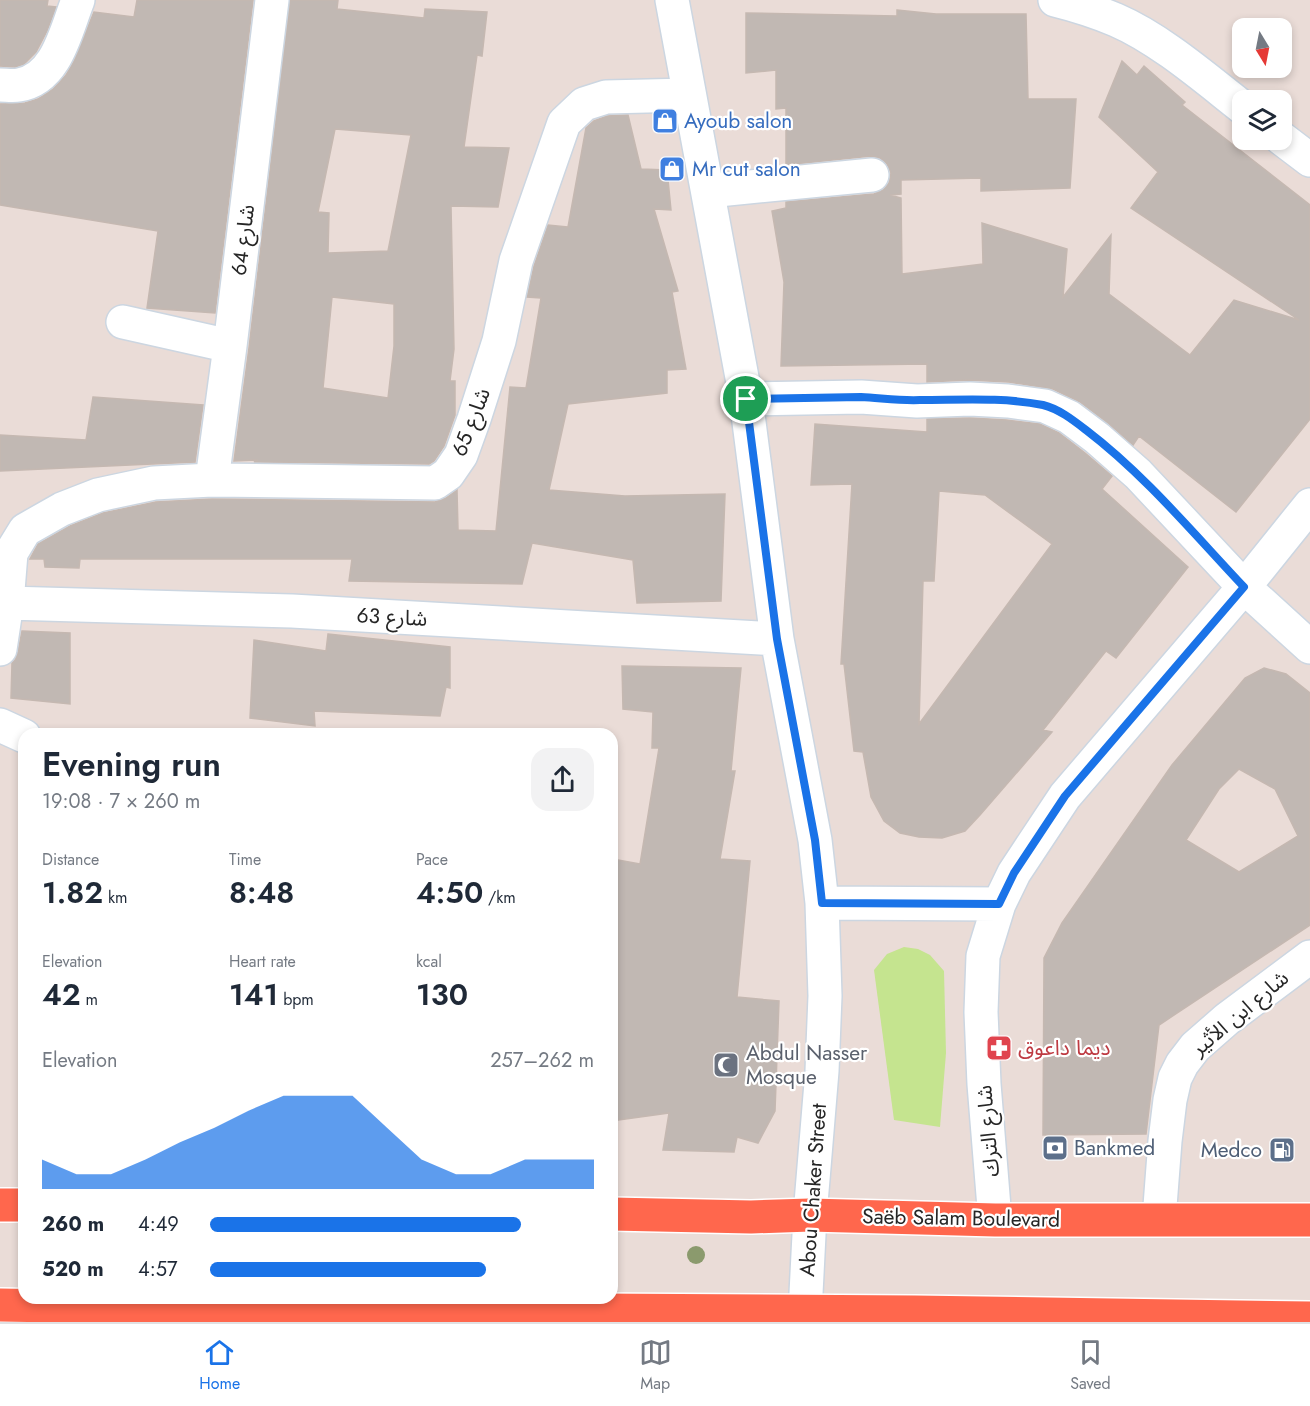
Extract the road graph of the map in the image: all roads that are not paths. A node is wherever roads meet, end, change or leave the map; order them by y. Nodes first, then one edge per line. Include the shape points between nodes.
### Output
1 (78, 0) edge
2 (272, 0) edge
3 (672, 0) edge
4 (1055, 0) edge
5 (0, 85) edge
6 (688, 95) junction
7 (1232, 100) edge
8 (1292, 146) edge
9 (1310, 160) edge
10 (872, 175) dead end
11 (708, 191) junction
12 (123, 322) dead end
13 (230, 346) junction
14 (746, 399) junction
15 (212, 480) junction
16 (1310, 505) edge
17 (5, 550) edge
18 (1244, 587) junction
19 (7, 603) junction
20 (777, 639) junction
21 (1310, 647) edge
22 (0, 649) edge
23 (0, 725) edge
24 (18, 733) edge
25 (822, 903) junction
26 (999, 904) junction
27 (1310, 957) edge
28 (0, 1204) edge
29 (18, 1205) edge
30 (618, 1214) edge
31 (810, 1215) junction
32 (1159, 1219) junction
33 (995, 1220) junction
34 (1310, 1220) edge
35 (0, 1305) edge
36 (113, 1315) edge
37 (788, 1316) edge
38 (1310, 1318) edge
39 (1153, 1319) edge

1 - 5 street via 57,54 39,78 19,85
2 - 13 street, شارع 64
3 - 6 street, Abou Chaker Street
4 - 7 street via 1117,21 1148,37
6 - 11 street, Abou Chaker Street
6 - 15 street, شارع 65 via 606,97 584,104 564,123 516,261 499,341 474,419 461,455 448,474 435,483
8 - 9 street
10 - 11 street
11 - 14 street, Abou Chaker Street
12 - 13 street
13 - 15 street, شارع 64
14 - 18 street via 970,399 1045,406 1069,417 1138,474
14 - 20 street, Abou Chaker Street
15 - 17 street, شارع 65 via 154,483 98,495 25,530
16 - 18 street, شارع الترك
17 - 19 street, شارع 65
18 - 21 street
18 - 26 street, شارع الترك via 1065,796 1014,873
19 - 20 street, شارع 63 via 292,611
19 - 22 street, شارع 65
20 - 25 street, Abou Chaker Street via 815,840
23 - 24 street
25 - 26 street
25 - 31 street, Abou Chaker Street via 825,996
26 - 33 street, شارع الترك via 983,956 981,1011
27 - 32 street, شارع ابن الأثير via 1227,1019 1182,1064 1170,1100
28 - 29 highway
30 - 31 highway, Saëb Salam Boulevard
31 - 33 highway, Saëb Salam Boulevard
31 - 37 street, Abou Chaker Street
32 - 33 highway, Saëb Salam Boulevard
32 - 34 highway, Saëb Salam Boulevard
35 - 36 highway
36 - 37 highway
37 - 39 highway via 915,1312
38 - 39 highway

